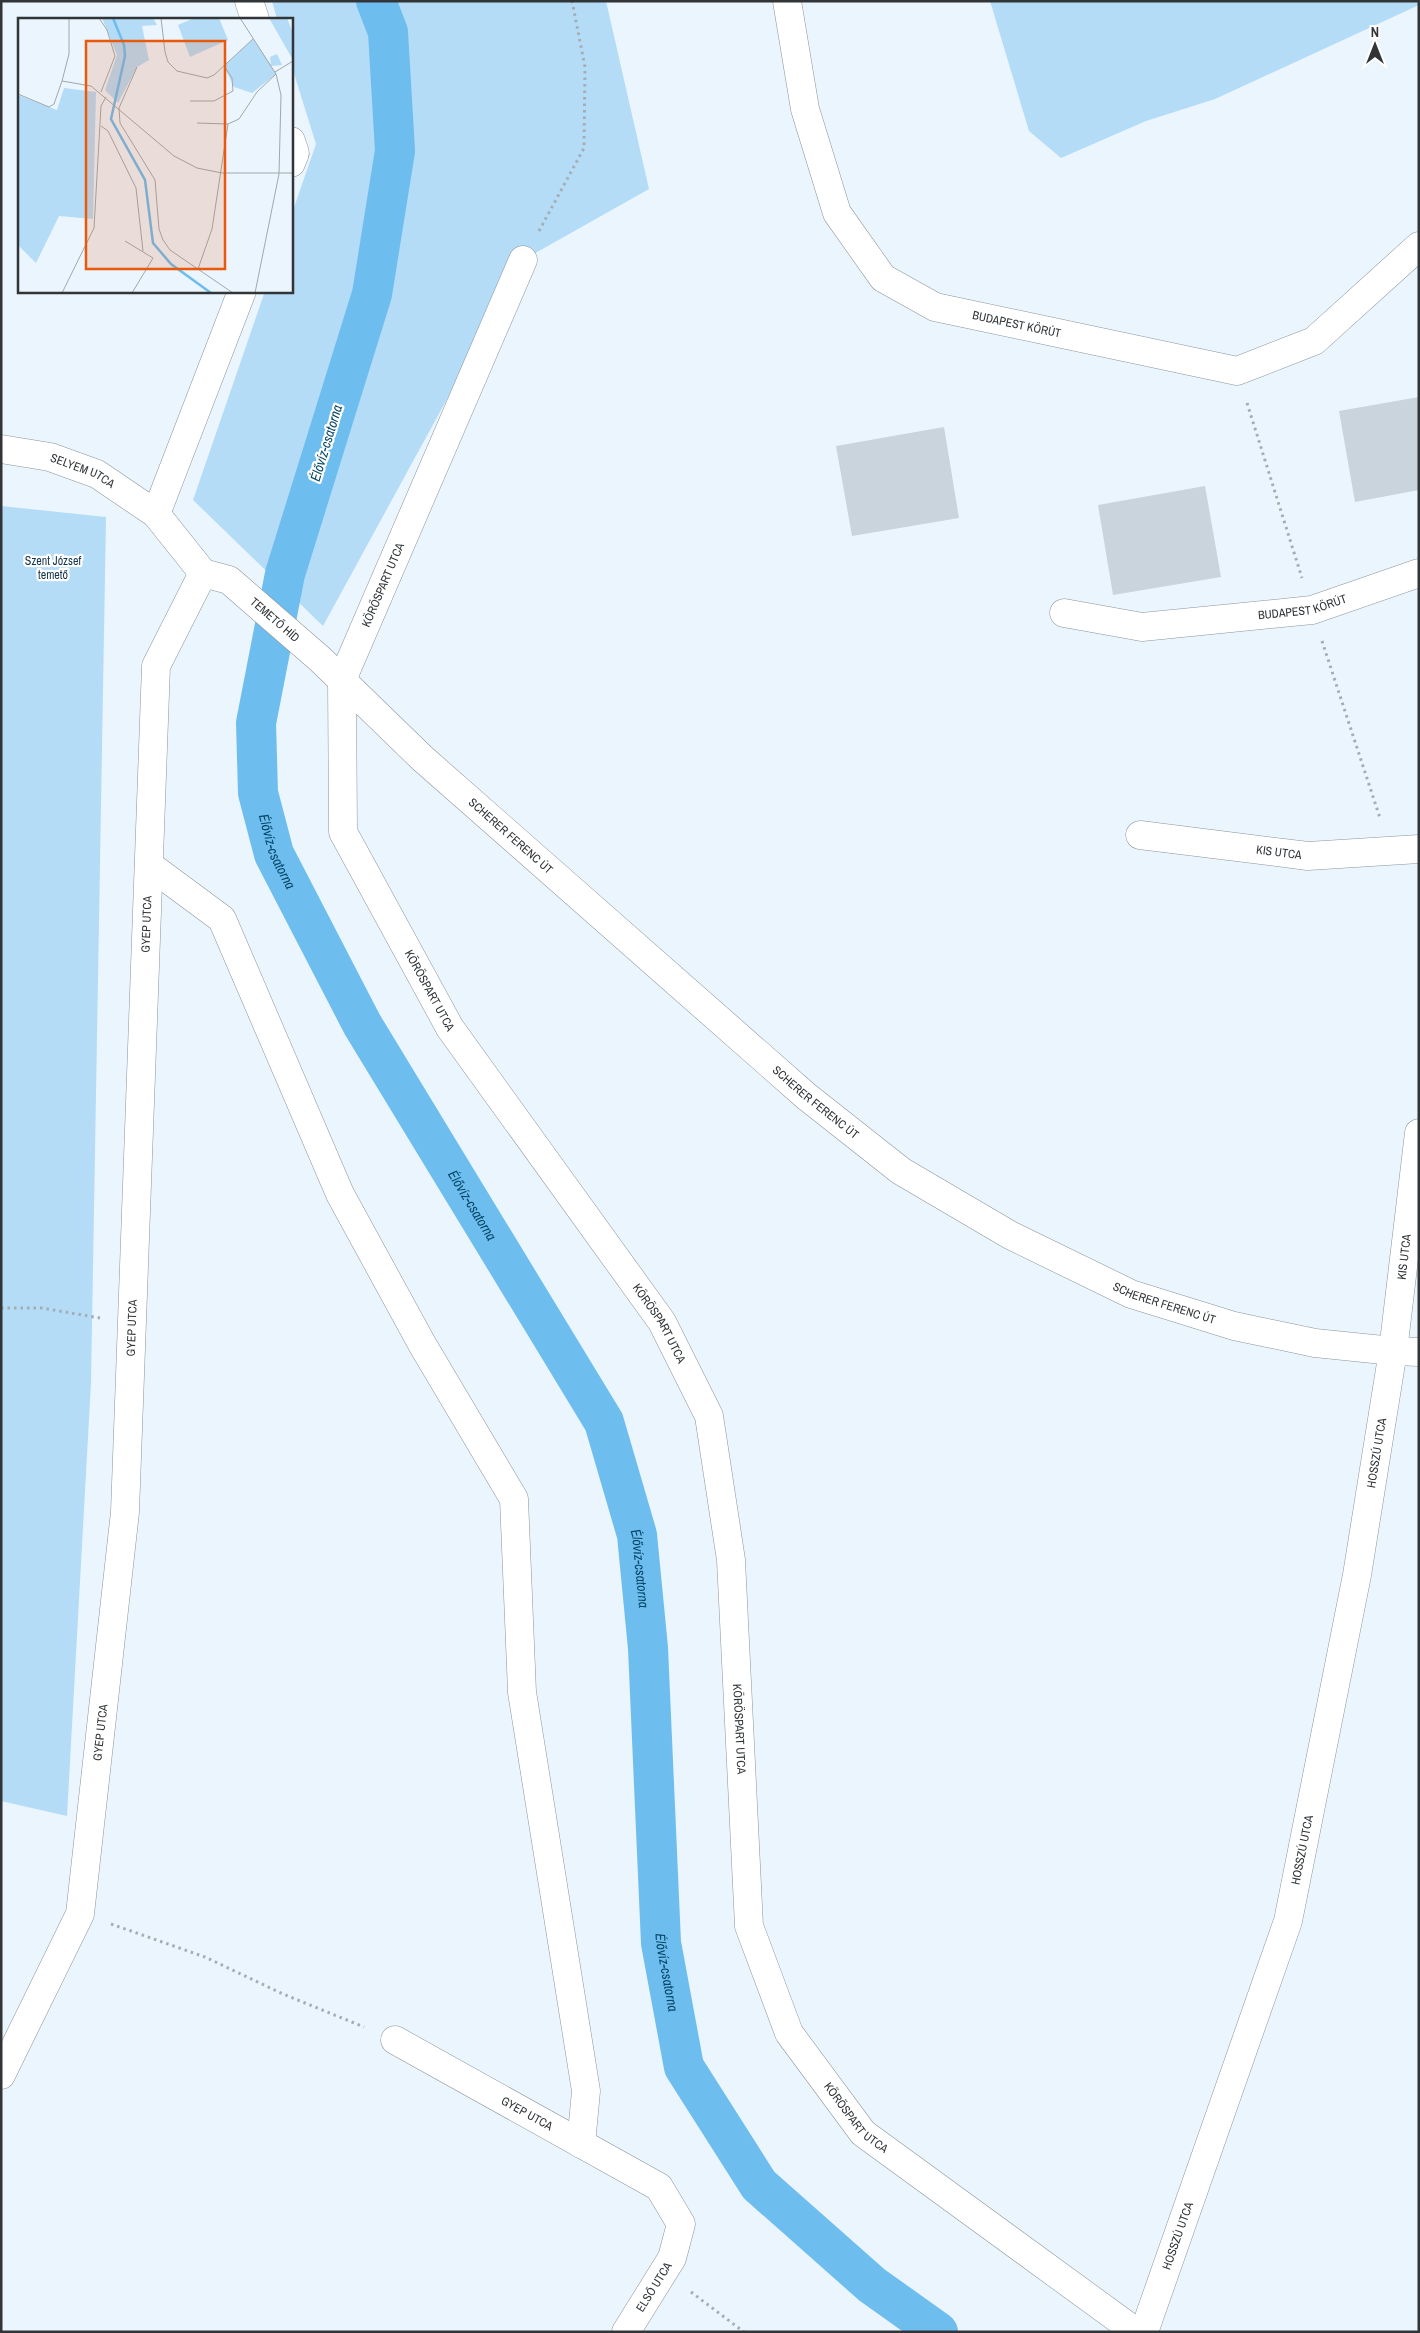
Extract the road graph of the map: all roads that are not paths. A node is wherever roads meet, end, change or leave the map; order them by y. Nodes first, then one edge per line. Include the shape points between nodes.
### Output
1 (250, 1) edge
2 (787, 1) edge
3 (255, 18) edge
4 (292, 144) edge
5 (292, 160) edge
6 (1416, 253) edge
7 (523, 260) road end
8 (242, 292) edge
9 (1, 449) edge
10 (156, 514) junction
11 (1419, 573) edge
12 (216, 576) junction
13 (1064, 613) dead end
14 (320, 659) joint
15 (342, 680) junction
16 (1140, 835) dead end
17 (1419, 849) edge
18 (149, 865) junction
19 (1419, 1133) edge
20 (1406, 1352) edge
21 (395, 2040) road end
22 (1, 2075) edge
23 (581, 2144) junction
24 (659, 2187) joint
25 (626, 2332) edge
26 (1136, 2332) edge
27 (1144, 2332) edge

1 - 3 street
2 - 6 street, BUDAPEST KÖRÚT via 805,109 837,214 883,278 935,307 1237,371 1314,341
4 - 5 street via 295,153
7 - 15 street, KÖRÖSPART UTCA
8 - 10 street
9 - 10 street, SELYEM UTCA via 50,457 97,474
10 - 12 street
11 - 13 street, BUDAPEST KÖRÚT via 1312,610 1142,627
12 - 14 street, TEMETŐ HÍD
12 - 18 street, GYEP UTCA via 156,666
14 - 15 street, SCHERER FERENC ÚT
15 - 20 street, SCHERER FERENC ÚT via 422,758 806,1096 901,1171 1010,1235 1131,1294 1234,1326 1315,1343
15 - 26 street, KÖRÖSPART UTCA via 343,832 450,1028 662,1322 709,1416 731,1560 749,1926 789,2033 863,2133
16 - 17 street, KIS UTCA via 1308,856
18 - 22 street, GYEP UTCA via 125,1512 80,1914
18 - 23 street via 222,919 340,1194 422,1344 514,1498 522,1692 586,2091
19 - 20 street, KIS UTCA
20 - 27 street, HOSSZÚ UTCA via 1357,1575 1288,1921
21 - 23 street, GYEP UTCA
23 - 24 street, GYEP UTCA
24 - 25 street, ELSŐ UTCA via 681,2224 672,2258

